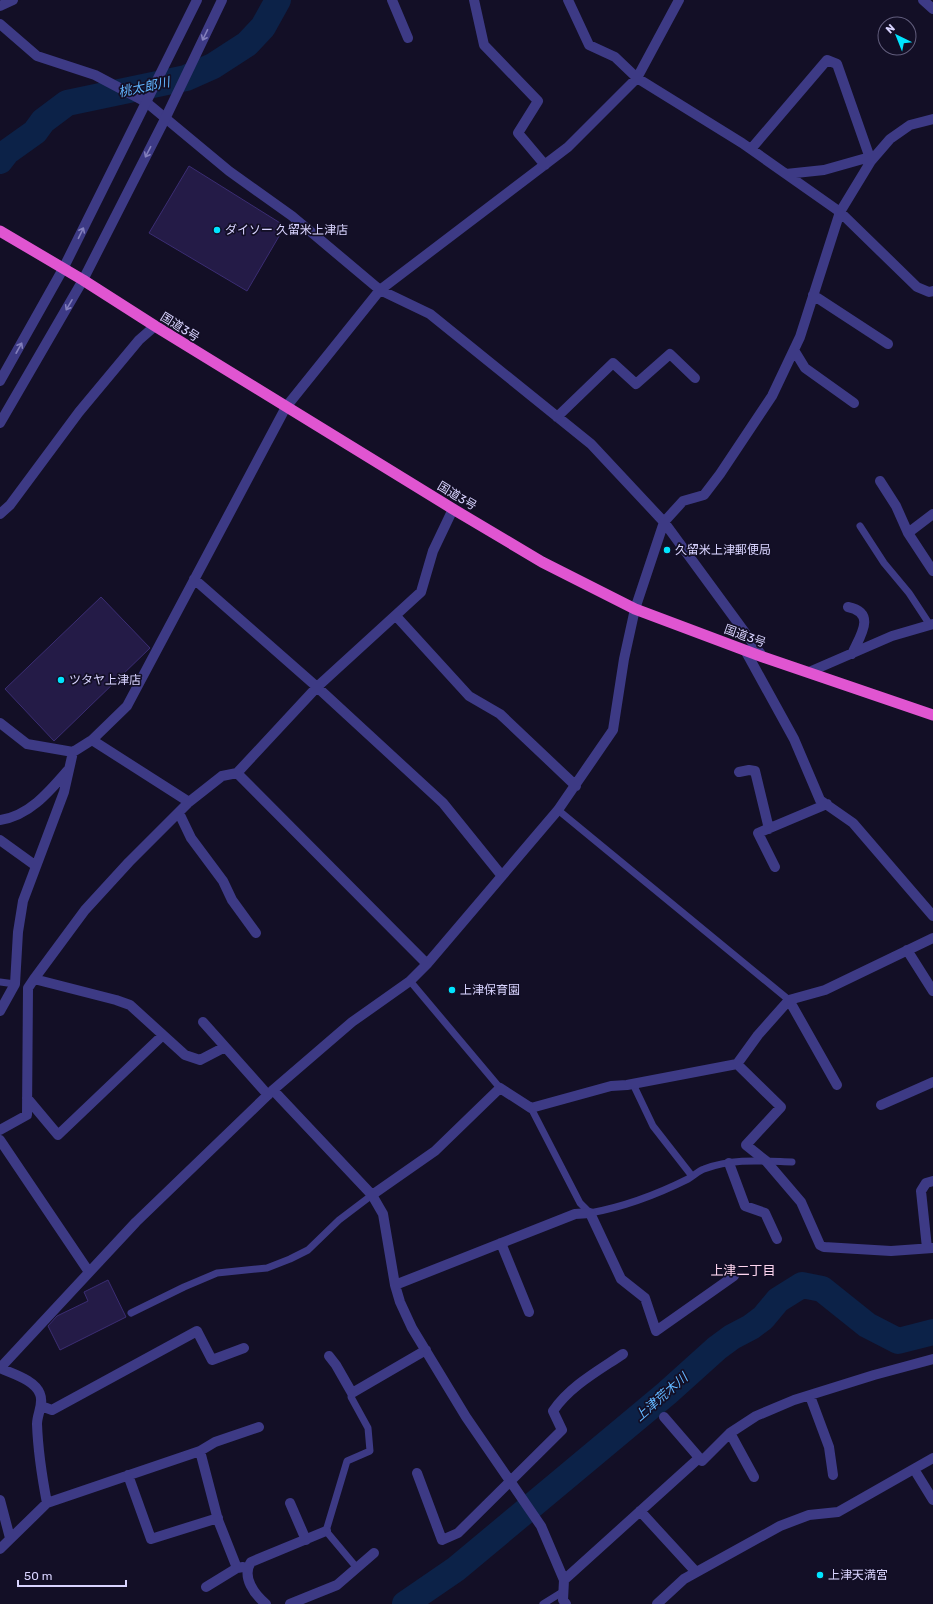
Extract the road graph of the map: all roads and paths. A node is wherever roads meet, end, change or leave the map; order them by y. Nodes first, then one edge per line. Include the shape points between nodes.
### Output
1 (13, 0) edge
2 (197, 0) edge
3 (222, 0) edge
4 (392, 0) edge
5 (474, 0) edge
6 (568, 0) edge
7 (679, 0) edge
8 (923, 0) edge
9 (0, 6) edge
10 (933, 9) edge
11 (0, 24) edge
12 (408, 38) dead end
13 (637, 78) junction
14 (146, 102) junction
15 (165, 119) junction
16 (933, 119) edge
17 (751, 149) junction
18 (871, 159) junction
19 (545, 165) junction
20 (786, 174) junction
21 (840, 212) junction
22 (0, 231) edge
23 (63, 269) junction
24 (83, 280) junction
25 (380, 290) junction
26 (933, 291) edge
27 (813, 295) junction
28 (154, 326) junction
29 (888, 344) dead end
30 (794, 350) junction
31 (695, 378) dead end
32 (0, 382) edge
33 (854, 403) dead end
34 (286, 407) junction
35 (557, 417) junction
36 (0, 423) edge
37 (880, 480) dead end
38 (453, 509) junction
39 (0, 514) edge
40 (933, 514) edge
41 (664, 522) junction
42 (860, 526) dead end
43 (908, 532) junction
44 (933, 572) edge
45 (194, 579) junction
46 (848, 607) dead end
47 (635, 609) junction
48 (396, 616) junction
49 (931, 625) edge
50 (745, 650) junction
51 (852, 654) junction
52 (763, 657) junction
53 (809, 672) junction
54 (317, 687) junction
55 (933, 714) edge
56 (0, 723) edge
57 (92, 740) junction
58 (73, 752) junction
59 (69, 769) junction
60 (739, 772) dead end
61 (237, 773) junction
62 (576, 786) junction
63 (190, 802) junction
64 (827, 804) junction
65 (558, 810) junction
66 (179, 813) junction
67 (0, 820) edge
68 (769, 829) junction
69 (0, 840) edge
70 (36, 866) junction
71 (775, 867) dead end
72 (502, 876) junction
73 (933, 916) edge
74 (256, 933) dead end
75 (933, 938) edge
76 (907, 950) junction
77 (427, 964) junction
78 (34, 979) junction
79 (0, 982) edge
80 (410, 982) junction
81 (15, 984) junction
82 (28, 988) junction
83 (933, 991) edge
84 (790, 1000) junction
85 (0, 1012) edge
86 (203, 1022) dead end
87 (163, 1035) junction
88 (225, 1047) junction
89 (736, 1064) junction
90 (933, 1082) edge
91 (633, 1084) junction
92 (838, 1085) dead end
93 (500, 1088) junction
94 (270, 1092) junction
95 (27, 1098) junction
96 (881, 1105) dead end
97 (531, 1108) junction
98 (0, 1130) edge
99 (0, 1140) edge
100 (766, 1161) junction
101 (792, 1162) dead end
102 (729, 1163) junction
103 (692, 1176) junction
104 (933, 1182) edge
105 (372, 1196) junction
106 (590, 1213) junction
107 (777, 1239) dead end
108 (501, 1243) junction
109 (930, 1248) edge
110 (89, 1272) junction
111 (734, 1276) dead end
112 (395, 1285) junction
113 (529, 1312) dead end
114 (131, 1313) dead end
115 (244, 1348) dead end
116 (426, 1350) junction
117 (623, 1354) dead end
118 (329, 1356) dead end
119 (933, 1360) edge
120 (0, 1368) edge
121 (352, 1393) junction
122 (810, 1396) junction
123 (41, 1406) junction
124 (664, 1417) dead end
125 (259, 1427) dead end
126 (730, 1434) junction
127 (200, 1451) junction
128 (699, 1458) junction
129 (933, 1458) edge
130 (417, 1473) dead end
131 (916, 1474) dead end
132 (128, 1475) junction
133 (833, 1475) dead end
134 (754, 1477) dead end
135 (509, 1482) junction
136 (0, 1500) edge
137 (933, 1500) edge
138 (47, 1503) junction
139 (290, 1503) dead end
140 (640, 1511) junction
141 (218, 1518) junction
142 (326, 1531) junction
143 (10, 1538) junction
144 (306, 1540) junction
145 (0, 1549) edge
146 (374, 1554) dead end
147 (248, 1566) junction
148 (238, 1568) junction
149 (357, 1568) junction
150 (696, 1572) junction
151 (564, 1580) junction
152 (206, 1587) dead end
153 (564, 1591) junction
154 (266, 1604) edge
155 (290, 1604) edge
156 (543, 1604) edge
157 (566, 1604) edge
158 (657, 1604) edge

1 - 9 street
2 - 14 street
3 -> 15 street
4 - 12 street
5 - 19 street via 484,45 538,101 518,133
6 - 13 street via 590,45 615,57
7 - 13 street
8 - 10 street
11 - 14 street via 37,56 95,75
13 - 17 street
13 - 19 street via 568,147
14 - 15 street
23 -> 14 street
15 -> 24 street
15 - 25 street via 229,171 292,216
16 - 18 street via 910,125 890,139
17 - 18 street via 828,60 837,64
17 - 20 street
18 - 20 street via 824,170
18 - 21 street
19 - 25 street
20 - 21 street
21 - 26 street via 917,287
21 - 27 street
22 - 23 highway, 国道3号
23 - 24 highway, 国道3号
32 -> 23 street
24 - 28 highway, 国道3号
24 -> 36 street
25 - 34 street
25 - 35 street via 430,314
27 - 29 street
27 - 30 street
28 - 34 highway, 国道3号
28 - 39 street via 139,340 79,412 10,505
30 - 33 street via 805,368
30 - 41 street via 772,396 720,474 704,494 683,501
31 - 35 street via 670,354 636,384 613,362
34 - 38 highway, 国道3号
34 - 45 street
35 - 41 street via 591,444
37 - 43 street
38 - 47 highway, 国道3号 via 542,562
38 - 48 street via 433,552 421,592
40 - 43 street
41 - 47 street
41 - 52 street
42 - 49 lane via 884,563
43 - 44 street
45 - 54 street
45 - 57 street via 127,706
46 - 51 street via 858,609 864,616 865,628
47 - 50 highway, 国道3号
47 - 62 street via 613,730
48 - 54 street
48 - 62 street via 469,696 500,714
49 - 51 street via 892,636
50 - 52 highway, 国道3号
50 - 64 street via 794,739 820,800
51 - 53 street
52 - 53 highway, 国道3号
53 - 55 highway, 国道3号
54 - 61 street
54 - 72 street via 443,803
56 - 58 street via 27,744
57 - 58 street
57 - 63 street
58 - 59 street
59 - 67 street via 47,794 26,811 11,819
59 - 70 street via 64,792
60 - 68 street via 756,771
61 - 63 street via 222,776
61 - 77 street
62 - 65 street
63 - 66 street
64 - 68 street
64 - 73 street via 853,823
65 - 72 street
65 - 84 lane
66 - 74 street via 191,838 223,881 232,900
66 - 78 street via 85,910
68 - 71 street via 758,833
69 - 70 street
70 - 81 street via 23,902 18,932
72 - 77 street
75 - 76 street
76 - 83 street
76 - 84 street via 825,990
77 - 80 street
78 - 82 street
78 - 87 street via 130,1005
79 - 81 lane
80 - 93 lane
80 - 94 street via 352,1022
81 - 82 street
81 - 85 street
82 - 95 street
84 - 89 street
84 - 92 street
86 - 88 street
87 - 88 street via 184,1055 200,1060
87 - 95 street via 58,1135
88 - 94 street
89 - 91 street
89 - 100 street via 781,1107 746,1145
90 - 96 street
91 - 97 street via 611,1086
91 - 103 lane via 653,1126
93 - 97 street
93 - 105 street via 435,1151
94 - 105 street
94 - 110 street via 136,1222
95 - 98 street via 27,1116
97 - 106 lane via 580,1204
99 - 110 street
100 - 101 lane
100 - 102 lane via 742,1160
100 - 109 street via 801,1202 820,1245 891,1251
102 - 103 lane via 703,1169
102 - 107 street via 745,1206 765,1213
103 - 106 lane via 642,1198
104 - 109 street via 926,1184 921,1191
105 - 112 street via 384,1214
105 - 114 lane via 338,1220 308,1250 290,1259 267,1268 217,1273
106 - 108 street via 575,1214
106 - 111 street via 620,1279 645,1298 656,1331
108 - 112 street
108 - 113 street
110 - 120 street
112 - 116 street via 400,1302
115 - 123 street via 212,1360 198,1331 52,1410
116 - 121 street
116 - 135 street
117 - 135 street via 575,1386 560,1400 553,1411 562,1430
118 - 121 street
119 - 122 street via 874,1375
120 - 123 street via 32,1383 40,1394
121 - 142 lane via 351,1397 368,1428 370,1451 347,1461
122 - 126 street via 756,1416
122 - 133 street via 829,1447
123 - 138 street via 37,1422 40,1464
124 - 128 street
125 - 127 street via 215,1442
126 - 128 street via 702,1461
126 - 134 street
127 - 132 street
127 - 141 street
128 - 140 street
129 - 150 street via 838,1512 809,1515 780,1526
130 - 135 street via 442,1540 458,1533
131 - 137 street
132 - 138 street
132 - 141 street via 151,1539
135 - 151 street via 541,1526
136 - 143 street
138 - 143 street
139 - 144 street
140 - 150 street
140 - 151 street
141 - 148 street
142 - 144 street
142 - 149 lane
143 - 145 street
144 - 147 street via 251,1562
146 - 149 street
147 - 148 street
147 - 154 street via 249,1584
148 - 152 street
149 - 155 street via 337,1585
150 - 158 street via 684,1579
151 - 153 street
153 - 156 lane
153 - 157 street via 563,1600

